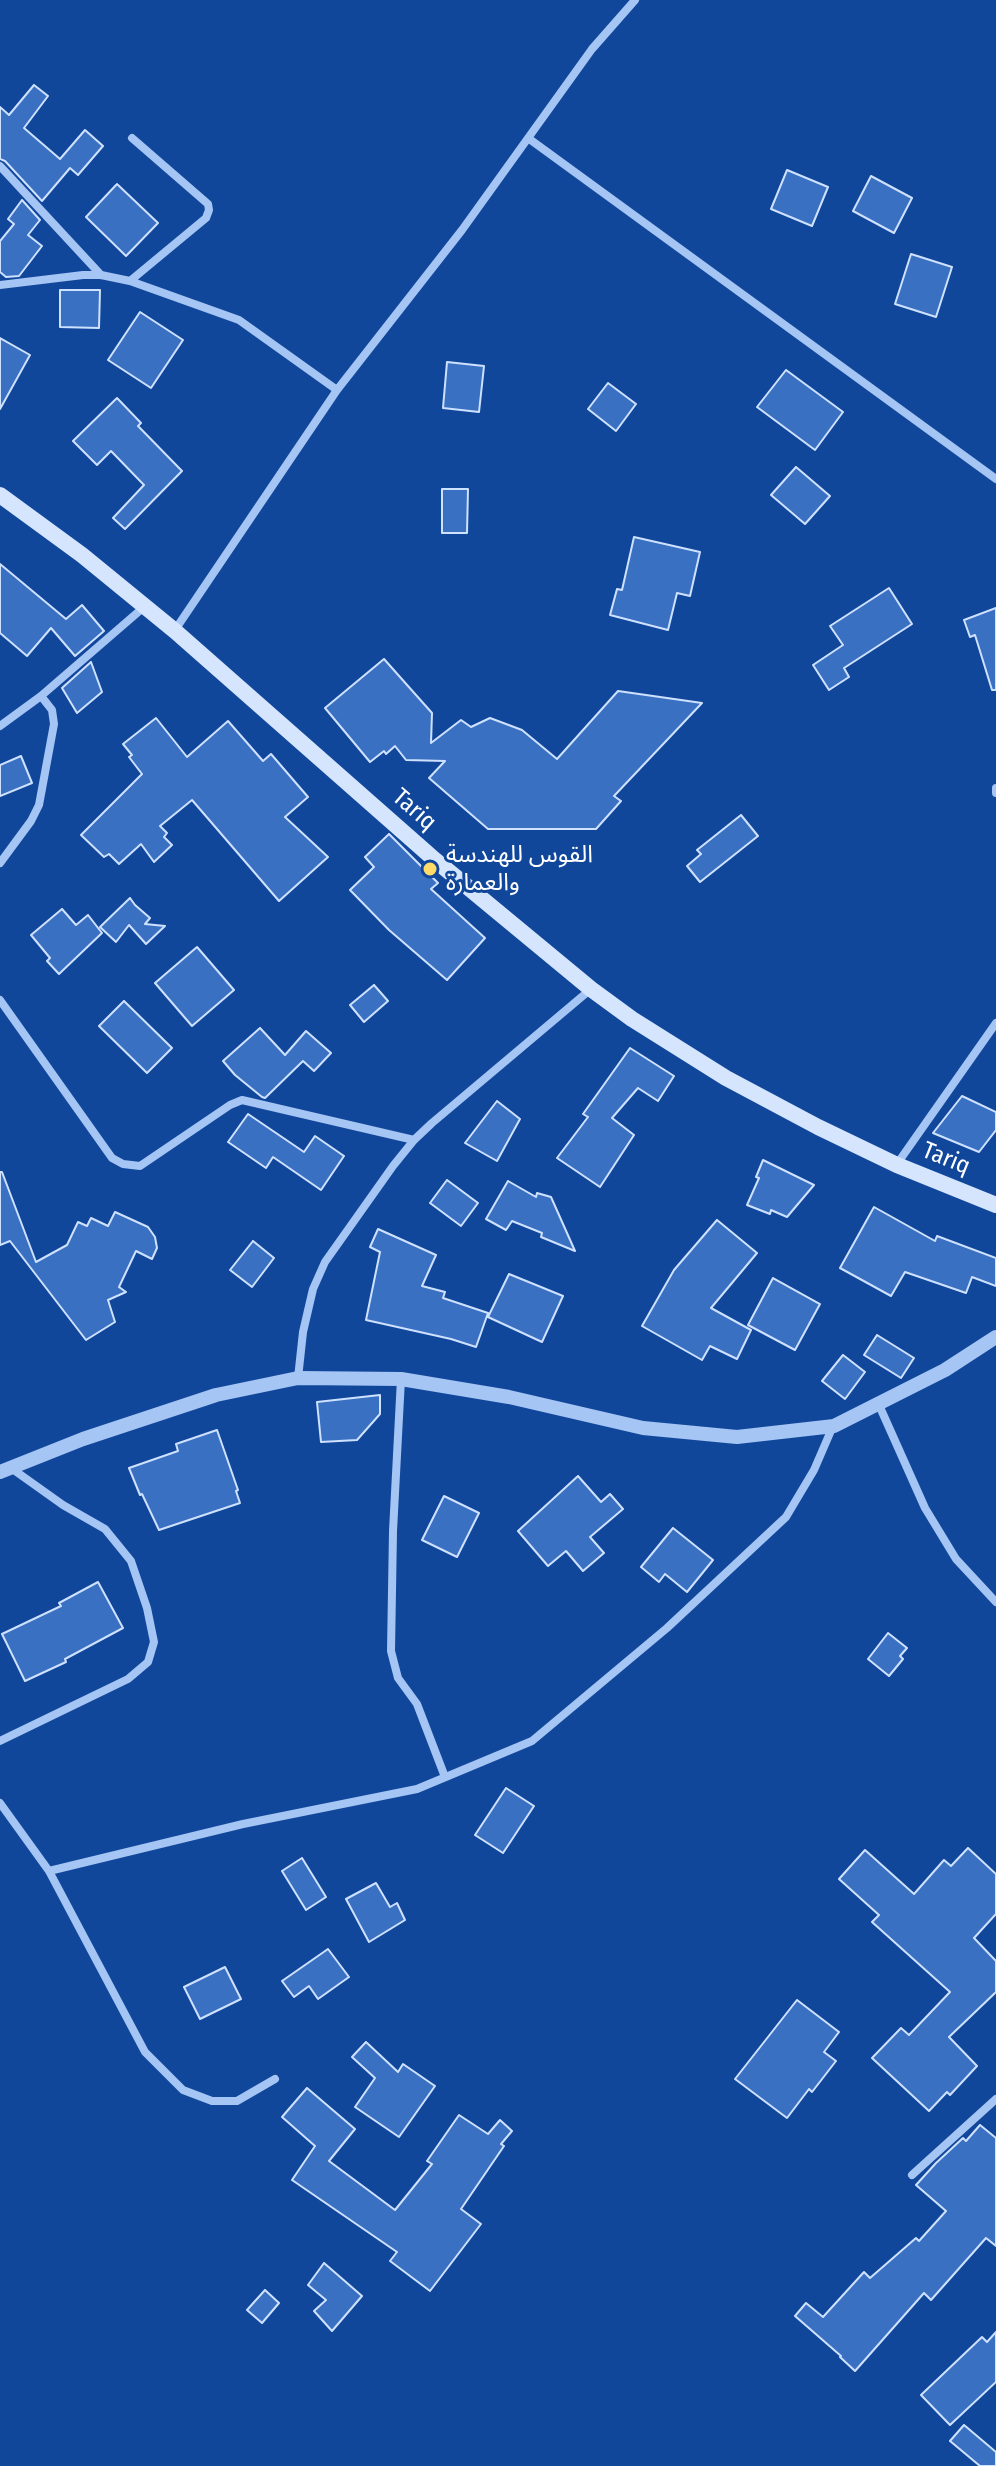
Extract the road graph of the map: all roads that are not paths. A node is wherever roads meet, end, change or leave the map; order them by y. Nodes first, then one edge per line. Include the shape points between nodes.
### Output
1 (635, 0) edge
2 (132, 138) dead end
3 (528, 138) junction
4 (0, 166) edge
5 (101, 275) junction
6 (130, 281) junction
7 (0, 285) edge
8 (337, 390) junction
9 (996, 479) edge
10 (0, 495) edge
11 (144, 607) junction
12 (175, 631) junction
13 (41, 696) junction
14 (0, 726) edge
15 (0, 863) edge
16 (591, 989) junction
17 (0, 1000) edge
18 (996, 1023) edge
19 (414, 1140) junction
20 (897, 1165) junction
21 (996, 1205) edge
22 (996, 1337) edge
23 (298, 1378) junction
24 (401, 1379) junction
25 (879, 1405) junction
26 (834, 1426) junction
27 (6, 1470) edge
28 (996, 1602) edge
29 (0, 1741) edge
30 (445, 1777) junction
31 (0, 1803) edge
32 (49, 1871) junction
33 (275, 2079) dead end
34 (996, 2099) edge
35 (912, 2175) dead end

1 - 3 street
2 - 6 street via 209,210
3 - 8 street
3 - 9 street
4 - 5 street
5 - 6 street
5 - 7 street
6 - 8 street via 239,320
8 - 12 street
10 - 11 main road, Tariq
11 - 12 main road, Tariq
11 - 13 street
12 - 16 main road, Tariq
13 - 14 street
13 - 15 street via 52,710 54,724 39,805
16 - 19 street
16 - 20 main road, Tariq via 726,1078
17 - 19 street via 112,1158 123,1164 140,1166 242,1100
18 - 20 street
19 - 23 street via 325,1262 313,1289
20 - 21 main road, Tariq
22 - 25 street
23 - 24 street
23 - 27 street via 216,1395
24 - 26 street via 643,1428 737,1437
24 - 30 street via 391,1651 398,1678 417,1704
25 - 26 street
25 - 28 street via 925,1508 956,1559
26 - 30 street via 786,1517 667,1628 532,1741
27 - 29 street via 105,1529 131,1561 154,1642 148,1662 128,1679
30 - 32 street via 417,1789
31 - 32 street
32 - 33 street via 145,2052 183,2090 212,2101 237,2101
34 - 35 street

